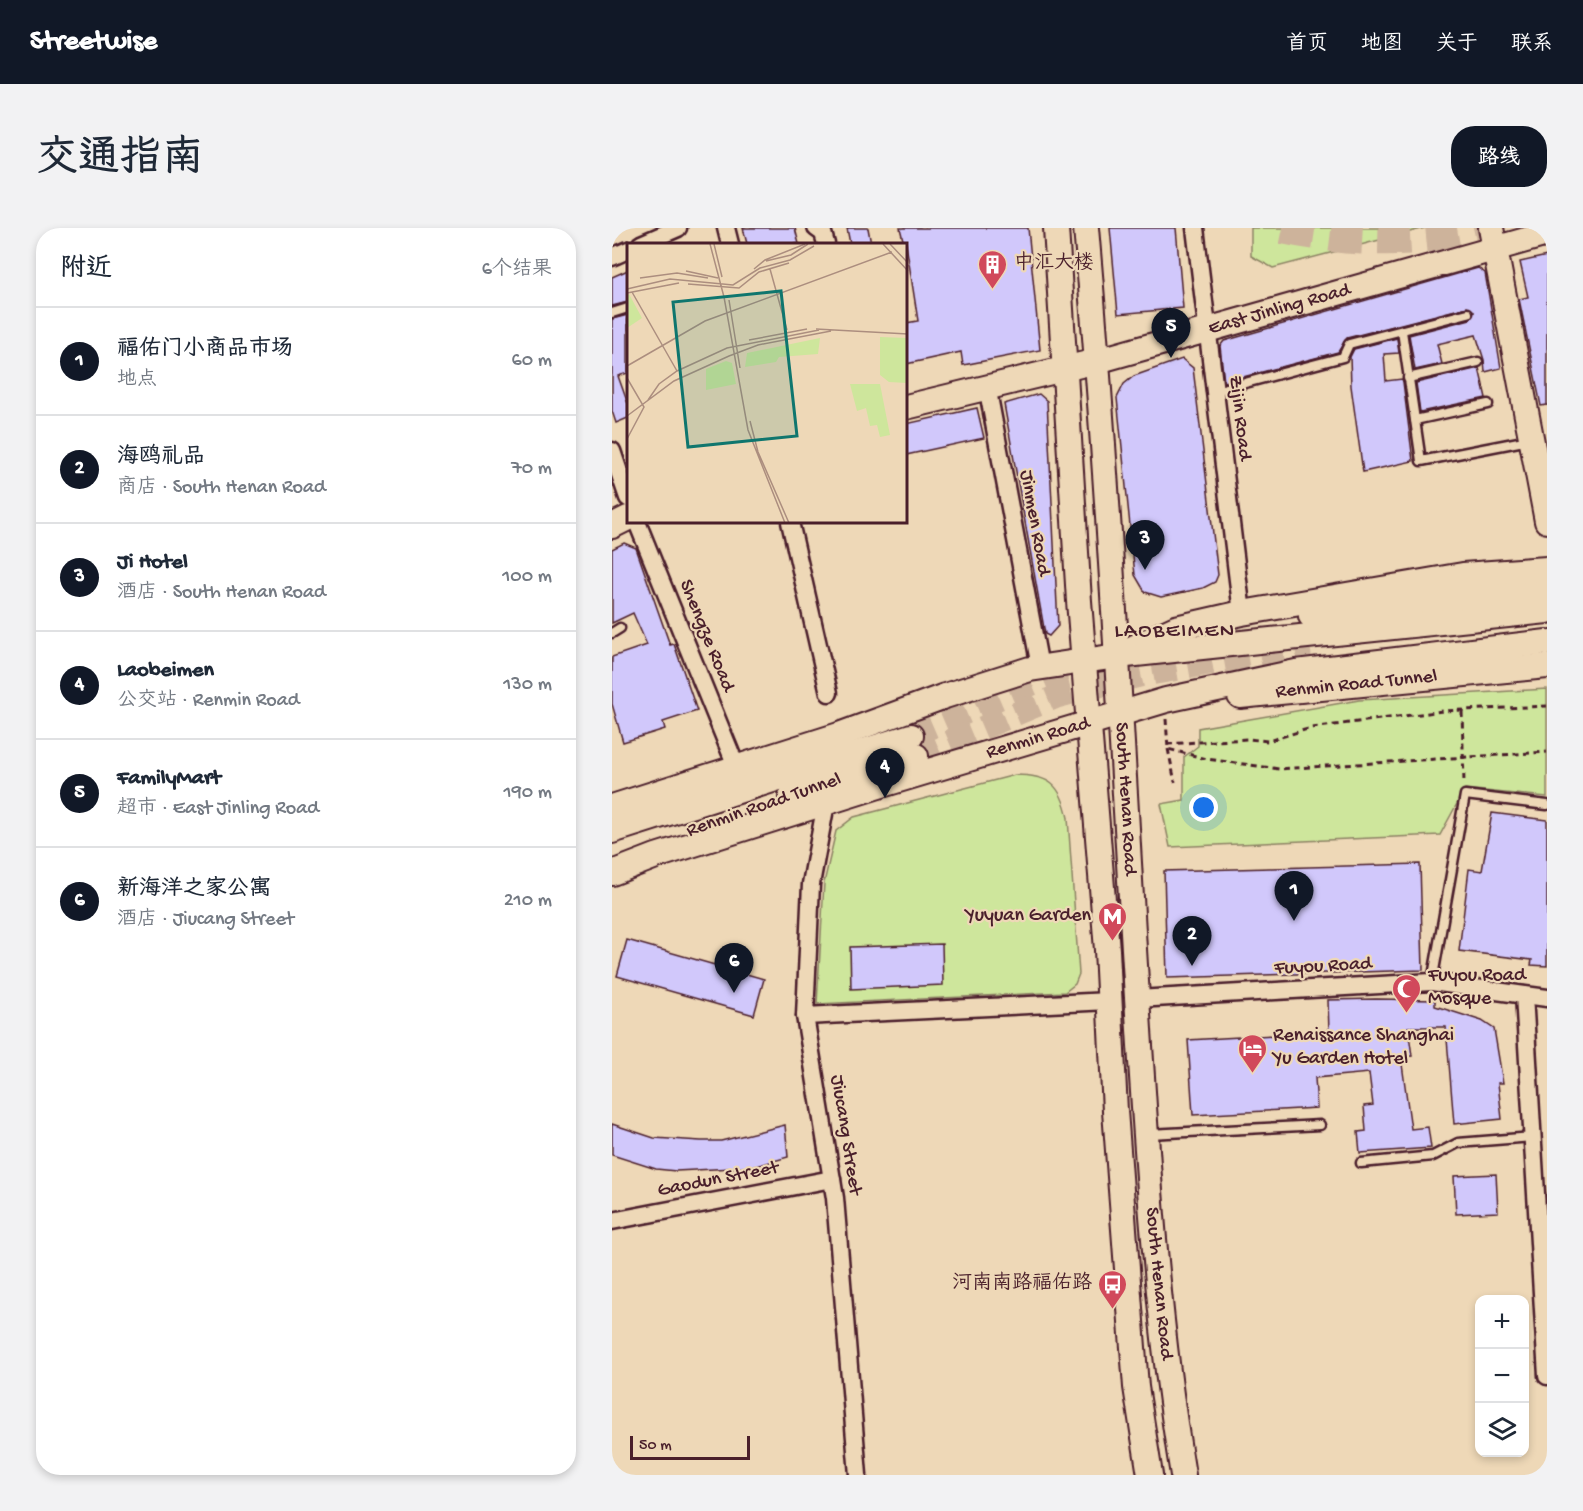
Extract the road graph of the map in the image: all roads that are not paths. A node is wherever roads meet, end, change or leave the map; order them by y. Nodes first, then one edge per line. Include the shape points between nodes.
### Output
1 (678, 228) edge
2 (726, 228) edge
3 (816, 228) edge
4 (1056, 228) edge
5 (1086, 228) edge
6 (1196, 228) edge
7 (1547, 234) edge
8 (1493, 238) edge
9 (643, 243) edge
10 (730, 243) edge
11 (826, 243) edge
12 (627, 250) edge
13 (612, 257) edge
14 (627, 308) edge
15 (612, 313) edge
16 (1468, 313) dead end
17 (1207, 330) junction
18 (1402, 331) junction
19 (1097, 361) junction
20 (1478, 362) dead end
21 (1065, 369) junction
22 (1408, 378) junction
23 (987, 386) junction
24 (1215, 391) junction
25 (1488, 404) dead end
26 (908, 406) edge
27 (1415, 420) junction
28 (1532, 439) junction
29 (612, 451) edge
30 (627, 495) edge
31 (627, 518) edge
32 (1547, 522) edge
33 (638, 524) edge
34 (790, 524) edge
35 (612, 526) edge
36 (1547, 569) edge
37 (1547, 588) edge
38 (1547, 611) edge
39 (1242, 613) junction
40 (1547, 642) edge
41 (1117, 656) junction
42 (1084, 661) junction
43 (1547, 666) edge
44 (1040, 668) junction
45 (829, 693) dead end
46 (1166, 700) junction
47 (1121, 713) junction
48 (1089, 722) junction
49 (736, 766) junction
50 (826, 803) junction
51 (1547, 805) edge
52 (612, 807) edge
53 (612, 831) edge
54 (612, 856) edge
55 (612, 873) edge
56 (1432, 982) junction
57 (1524, 995) junction
58 (1547, 998) edge
59 (1137, 999) junction
60 (1109, 1001) junction
61 (805, 1016) junction
62 (1320, 1125) dead end
63 (1145, 1134) junction
64 (1533, 1137) junction
65 (1361, 1163) dead end
66 (832, 1179) junction
67 (612, 1221) edge
68 (1543, 1267) edge
69 (1546, 1342) edge
70 (1547, 1376) edge
71 (858, 1475) edge
72 (1150, 1475) edge
73 (1183, 1475) edge

1 - 9 street
2 - 10 street
3 - 11 street via 823,233
4 - 21 main road, South Henan Road
5 - 19 main road, South Henan Road
6 - 17 street, Zijin Road
7 - 8 main road, East Jinling Road
8 - 17 main road, East Jinling Road
8 - 28 main road
12 - 13 street
14 - 15 lane
16 - 18 lane
17 - 19 main road, East Jinling Road
17 - 24 street, Zijin Road
18 - 22 lane
18 - 24 lane via 1349,344 1343,357
19 - 21 main road, East Jinling Road
19 - 41 main road, South Henan Road
20 - 22 lane
21 - 23 main road, East Jinling Road
21 - 42 main road, South Henan Road
22 - 27 lane
23 - 26 main road, East Jinling Road
23 - 44 street, Jinmen Road
24 - 39 street, Zijin Road
25 - 27 lane
27 - 28 lane via 1422,461
28 - 32 main road
29 - 30 street
31 - 35 main road
33 - 49 street, Shengze Road
34 - 45 street
36 - 39 main road via 1463,575
37 - 41 main road via 1307,616
38 - 41 main road
39 - 41 main road via 1176,628
40 - 46 main road, Renmin Road via 1296,672
41 - 42 main road
41 - 47 main road, South Henan Road
42 - 44 main road
42 - 48 main road, South Henan Road
43 - 46 main road, Renmin Road Tunnel via 1281,694
44 - 49 main road
46 - 47 main road, Renmin Road
47 - 48 main road, Renmin Road
47 - 59 main road, South Henan Road
48 - 50 main road, Renmin Road
48 - 60 main road, South Henan Road
49 - 52 main road
50 - 55 main road, Renmin Road
50 - 61 street, Jiucang Street via 811,884
51 - 56 lane via 1465,797
53 - 54 main road, Renmin Road Tunnel via 914,746
56 - 57 street, Fuyou Road
56 - 59 street, Fuyou Road
57 - 58 street, Fuyou Road
57 - 64 street
59 - 63 main road, South Henan Road
60 - 61 street
60 - 72 main road, South Henan Road via 1136,1387
61 - 66 street, Jiucang Street
62 - 63 lane
63 - 73 main road, South Henan Road via 1167,1382
64 - 65 lane via 1458,1143 1433,1156
64 - 68 street
66 - 67 street, Gaodun Street
66 - 71 street, Jiucang Street
68 - 69 street
69 - 70 street

